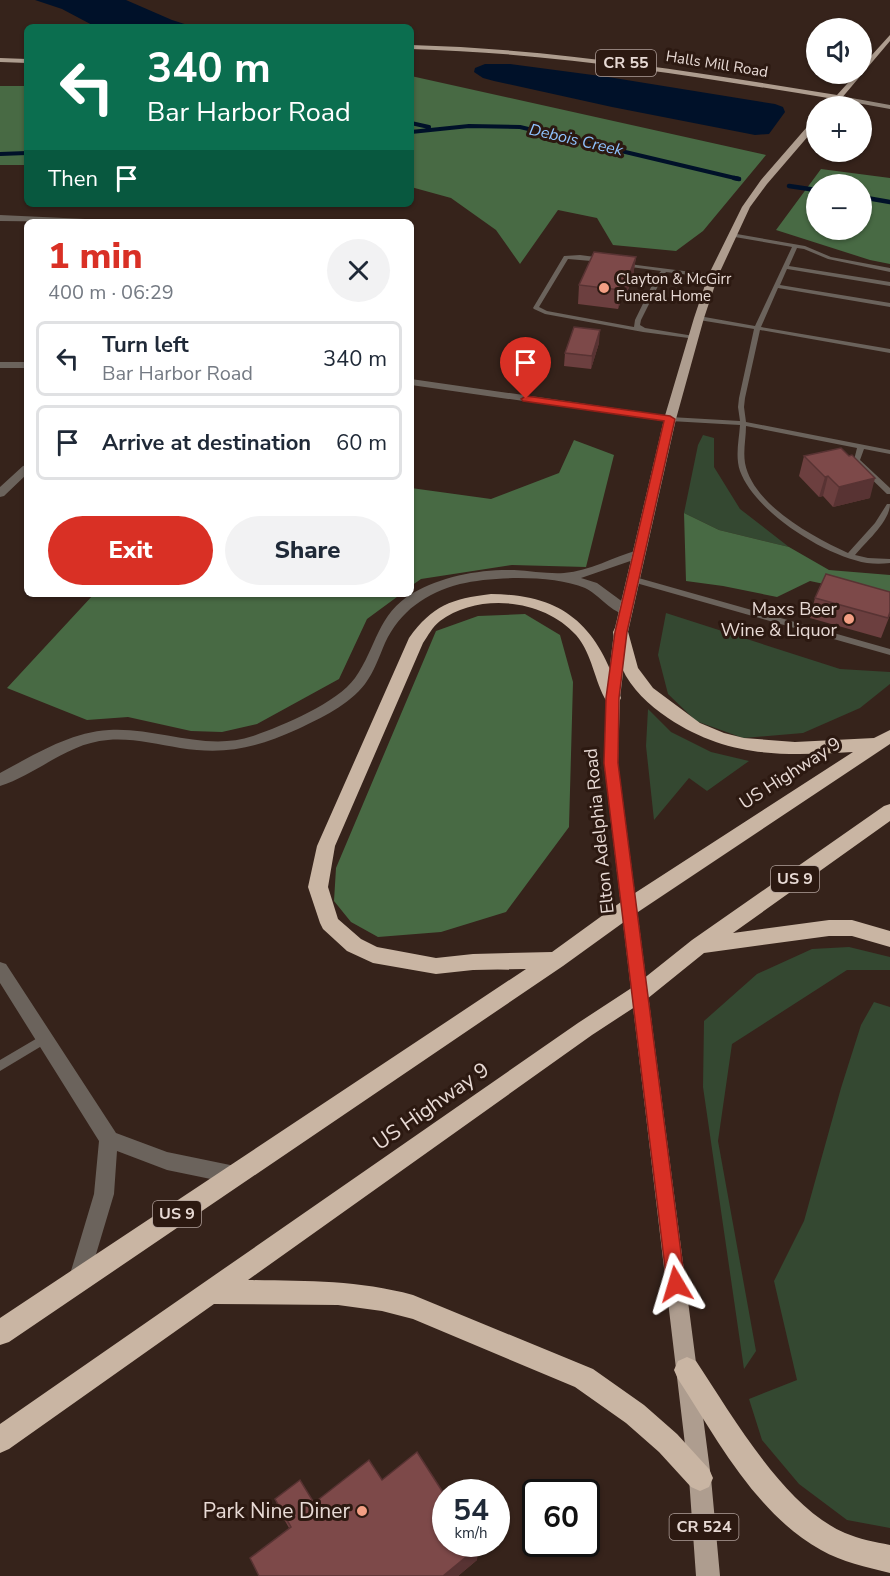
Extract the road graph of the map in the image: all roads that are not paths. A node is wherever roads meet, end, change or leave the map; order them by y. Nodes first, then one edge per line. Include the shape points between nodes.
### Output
1 (890, 37) edge
2 (414, 47) edge
3 (414, 54) edge
4 (872, 59) edge
5 (0, 60) edge
6 (24, 61) edge
7 (0, 69) edge
8 (24, 70) edge
9 (850, 84) edge
10 (832, 96) edge
11 (839, 96) edge
12 (806, 102) edge
13 (872, 103) edge
14 (890, 106) edge
15 (872, 112) edge
16 (890, 115) edge
17 (806, 134) edge
18 (0, 219) edge
19 (24, 220) edge
20 (731, 235) junction
21 (795, 246) junction
22 (786, 267) junction
23 (665, 270) junction
24 (890, 270) edge
25 (713, 276) junction
26 (890, 284) edge
27 (777, 286) junction
28 (890, 306) edge
29 (699, 318) junction
30 (758, 328) junction
31 (643, 330) junction
32 (693, 338) junction
33 (890, 351) edge
34 (0, 365) edge
35 (24, 365) edge
36 (414, 382) edge
37 (670, 419) junction
38 (743, 423) junction
39 (861, 446) junction
40 (890, 452) edge
41 (24, 471) edge
42 (890, 492) edge
43 (0, 494) edge
44 (890, 506) edge
45 (638, 554) junction
46 (850, 556) junction
47 (890, 561) edge
48 (565, 577) junction
49 (632, 579) junction
50 (626, 611) junction
51 (621, 632) junction
52 (890, 652) edge
53 (613, 698) junction
54 (884, 740) edge
55 (0, 780) edge
56 (890, 811) edge
57 (628, 908) junction
58 (890, 939) edge
59 (699, 946) junction
60 (555, 960) junction
61 (0, 969) edge
62 (640, 993) junction
63 (46, 1038) junction
64 (0, 1066) edge
65 (110, 1139) junction
66 (235, 1174) junction
67 (78, 1281) junction
68 (212, 1292) junction
69 (0, 1333) edge
70 (687, 1370) junction
71 (0, 1440) edge
72 (700, 1479) junction
73 (890, 1559) edge
74 (708, 1576) edge

1 - 4 main road
2 - 10 main road, Halls Mill Road / CR 55 via 581,57
3 - 12 main road, Halls Mill Road / CR 55 via 575,65
5 - 6 main road
7 - 8 main road
9 - 11 main road
13 - 14 main road
15 - 16 main road
17 - 20 main road, Elton Adelphia Road / CR 524 via 764,182
18 - 19 street
20 - 21 lane
20 - 25 main road, Elton Adelphia Road / CR 524
21 - 22 lane
21 - 24 lane via 830,258
22 - 26 lane
22 - 27 lane
23 - 25 lane
23 - 31 lane via 638,320 637,326
23 - 31 lane via 566,257 536,308
25 - 29 main road, Elton Adelphia Road / CR 524
27 - 28 lane
27 - 30 lane
29 - 30 lane
29 - 32 main road, Elton Adelphia Road / CR 524
30 - 33 lane
30 - 38 lane via 741,405
31 - 32 lane
32 - 37 main road, Elton Adelphia Road / CR 524
34 - 35 street
36 - 37 street
37 - 38 lane
37 - 45 main road, Elton Adelphia Road / CR 524
38 - 39 lane
38 - 46 lane via 743,470 769,507 791,525
39 - 40 lane
39 - 42 lane via 859,464
41 - 43 street
44 - 46 lane
45 - 48 street
45 - 49 main road, Elton Adelphia Road / CR 524
46 - 47 lane via 865,561
48 - 50 street via 592,586
48 - 55 street via 478,577 451,582 421,595 399,609 388,622 355,688 339,700 252,742 206,748 133,736 99,736 77,742
49 - 50 main road, Elton Adelphia Road / CR 524
49 - 52 lane
50 - 51 main road, Elton Adelphia Road / CR 524
51 - 53 main road, Elton Adelphia Road / CR 524
51 - 54 highway via 630,668 650,697 710,736 741,746 764,748
53 - 57 main road, Elton Adelphia Road / CR 524 via 611,763
53 - 60 highway via 600,657 581,631 558,611 528,601 465,602 434,618 415,642 326,846 318,887 330,923 354,945 373,955 436,966
54 - 57 highway, US Highway 9 / US 9
56 - 59 highway, US Highway 9 / US 9
57 - 60 highway, US Highway 9 / US 9
57 - 62 main road, Elton Adelphia Road / CR 524
58 - 59 highway via 852,928 829,928
59 - 62 highway, US Highway 9 / US 9
60 - 66 highway, US Highway 9 / US 9
61 - 63 street
62 - 68 highway, US Highway 9 / US 9
62 - 70 main road, Elton Adelphia Road / CR 524
63 - 64 lane
63 - 65 street
65 - 66 street via 167,1161
65 - 67 street via 104,1194
66 - 67 highway, US Highway 9 / US 9
67 - 69 highway, US Highway 9 / US 9
68 - 71 highway, US Highway 9 / US 9
68 - 72 highway via 338,1293 412,1307 584,1378 635,1414
70 - 72 main road, Elton Adelphia Road / CR 524
70 - 73 highway via 765,1484 800,1517 827,1539
72 - 74 main road, Elton Adelphia Road / CR 524

